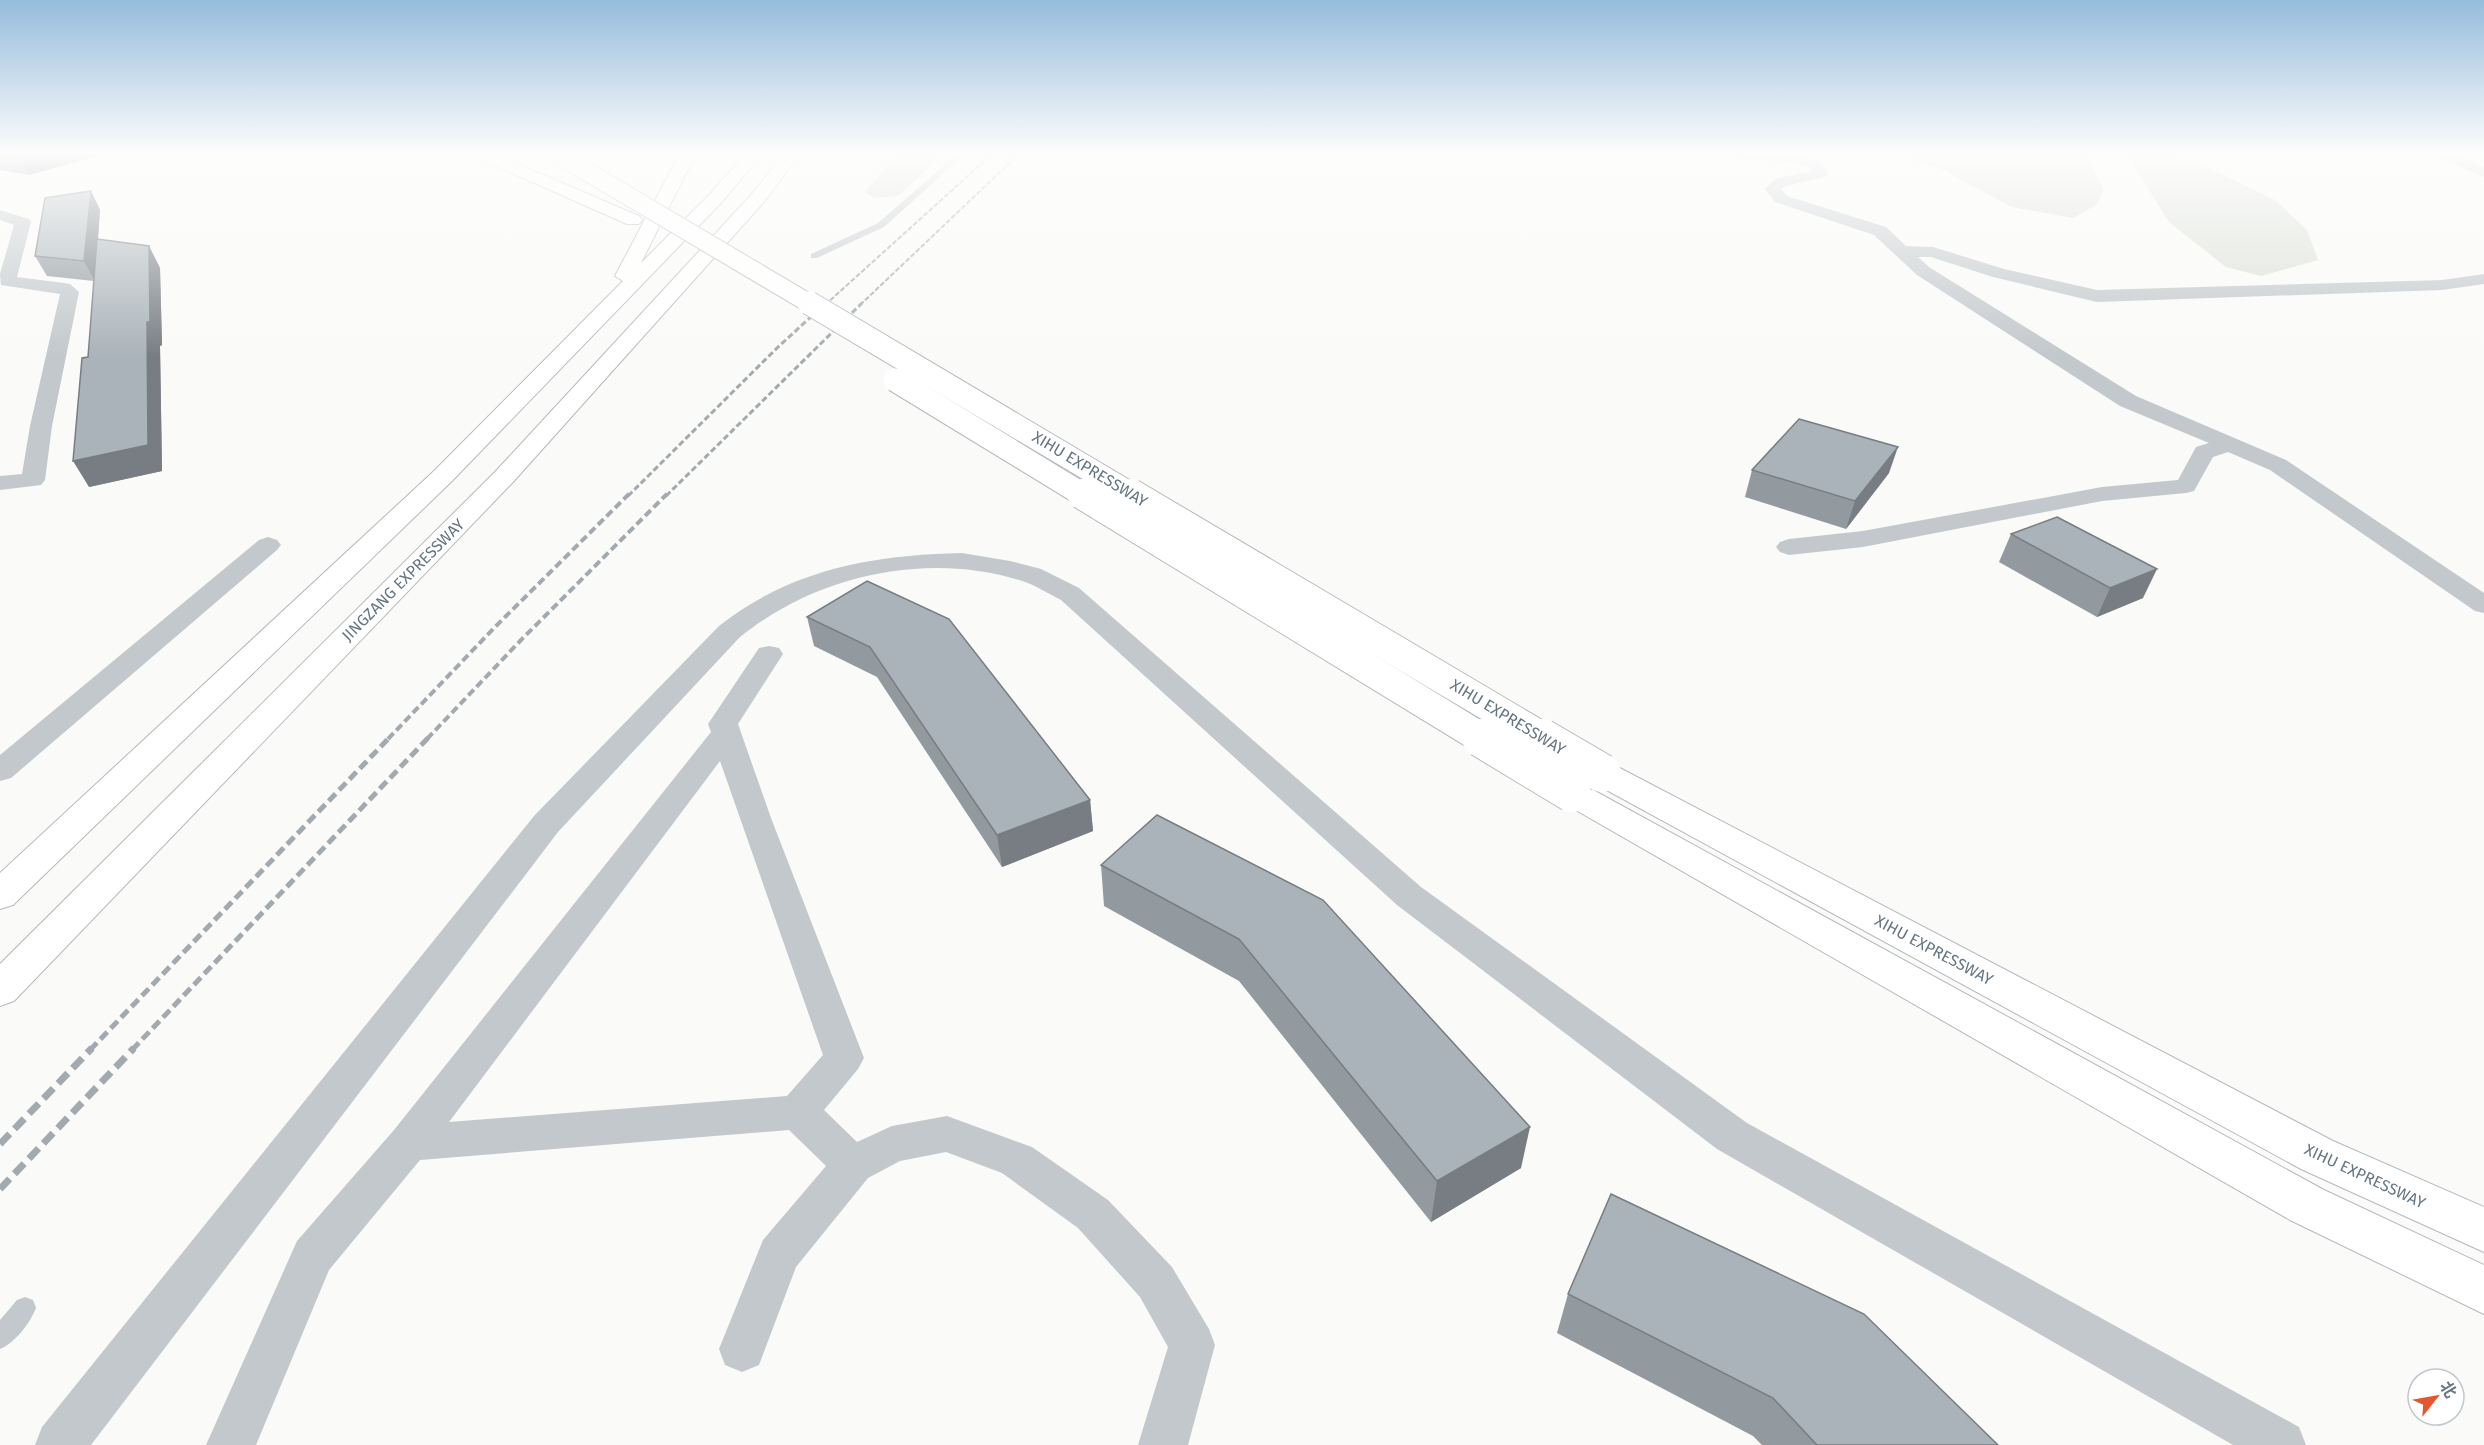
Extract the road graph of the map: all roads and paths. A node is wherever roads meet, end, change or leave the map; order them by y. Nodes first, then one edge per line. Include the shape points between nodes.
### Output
1 (23, 222) edge
2 (637, 222) edge
3 (653, 222) edge
4 (669, 222) edge
5 (692, 222) edge
6 (736, 222) edge
7 (884, 222) edge
8 (1853, 222) edge
9 (1901, 251) junction
10 (814, 256) dead end
11 (2484, 279) edge
12 (64, 288) junction
13 (0, 298) edge
14 (610, 306) junction
15 (2231, 444) junction
16 (0, 483) edge
17 (268, 545) dead end
18 (1790, 547) dead end
19 (2484, 605) edge
20 (769, 654) dead end
21 (726, 733) junction
22 (0, 771) edge
23 (1587, 783) junction
24 (0, 895) edge
25 (0, 990) edge
26 (798, 1112) junction
27 (409, 1143) junction
28 (853, 1165) junction
29 (2484, 1230) edge
30 (2484, 1290) edge
31 (25, 1308) dead end
32 (0, 1338) edge
33 (742, 1349) dead end
34 (60, 1445) edge
35 (231, 1445) edge
36 (1163, 1445) edge
37 (2281, 1445) edge

1 - 12 street via 7,281
2 - 23 highway, XIHU EXPRESSWAY, bridge
3 - 14 highway
4 - 23 highway, XIHU EXPRESSWAY, bridge
5 - 14 highway
6 - 25 highway, JINGZANG EXPRESSWAY via 504,477
7 - 10 lane
8 - 9 street via 1880,231
9 - 11 street via 1933,252 1999,273 2097,296 2442,285
9 - 15 street via 1923,271 2128,401
12 - 13 street
12 - 16 street via 70,292 33,480
14 - 24 highway via 443,476
15 - 18 street via 2204,452 2186,486 2102,494 1863,539
15 - 19 street via 2278,465
17 - 22 street
20 - 21 street via 723,724
21 - 26 street via 844,1058
21 - 27 street
23 - 29 highway, XIHU EXPRESSWAY via 2317,1155
23 - 30 highway, XIHU EXPRESSWAY via 2307,1205
26 - 27 street
26 - 28 street
27 - 35 street via 313,1256
28 - 33 street via 779,1256
28 - 36 street via 892,1144 947,1134 1017,1160 1093,1214 1156,1282 1192,1345
31 - 32 lane
34 - 37 street via 546,824 729,632 772,602 824,579 880,566 936,561 1010,569 1070,594 1409,896 1732,1136

